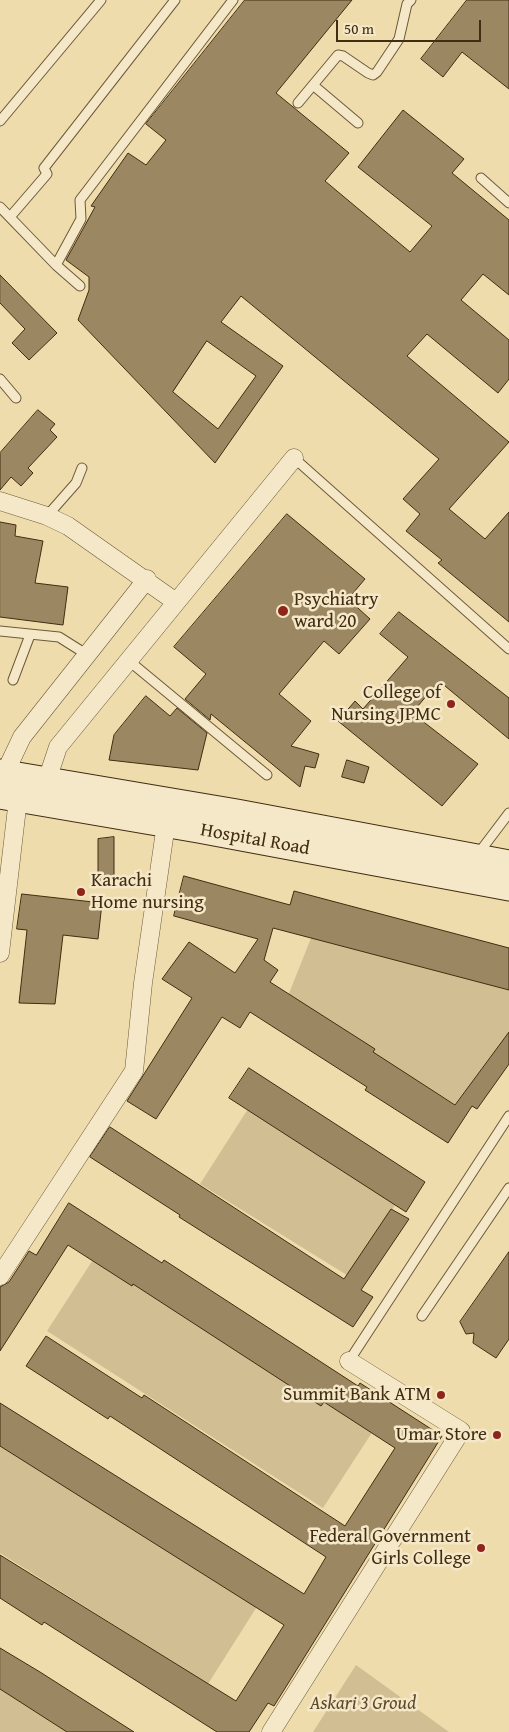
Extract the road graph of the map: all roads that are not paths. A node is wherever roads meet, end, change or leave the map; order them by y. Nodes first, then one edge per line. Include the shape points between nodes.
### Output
1 (101, 0) edge
2 (175, 0) edge
3 (233, 0) edge
4 (406, 1) edge
5 (313, 85) junction
6 (298, 103) dead end
7 (0, 121) edge
8 (358, 123) dead end
9 (481, 178) dead end
10 (509, 203) edge
11 (0, 207) edge
12 (10, 217) junction
13 (56, 265) junction
14 (80, 286) dead end
15 (0, 378) edge
16 (16, 398) dead end
17 (294, 458) joint
18 (82, 468) dead end
19 (0, 501) edge
20 (46, 516) junction
21 (147, 579) junction
22 (176, 602) junction
23 (0, 631) edge
24 (30, 634) junction
25 (509, 649) edge
26 (86, 654) junction
27 (128, 660) junction
28 (13, 680) dead end
29 (267, 775) dead end
30 (47, 780) junction
31 (6, 785) edge
32 (509, 813) edge
33 (166, 824) junction
34 (476, 857) junction
35 (509, 864) edge
36 (509, 888) edge
37 (0, 953) edge
38 (509, 1116) edge
39 (509, 1188) edge
40 (0, 1276) edge
41 (422, 1316) dead end
42 (349, 1361) joint
43 (271, 1732) edge

1 - 7 lane
2 - 12 lane via 44,168 47,174
3 - 13 lane via 80,200 81,219
4 - 5 lane via 399,39 377,72 372,75 338,55
5 - 6 lane
5 - 8 lane
9 - 10 lane
11 - 12 lane
12 - 13 lane
13 - 14 lane
15 - 16 lane
17 - 22 street
17 - 25 lane
18 - 20 lane via 76,483
19 - 20 street
20 - 21 street via 68,526
21 - 22 street
21 - 26 street
22 - 27 street
23 - 24 lane
24 - 26 lane via 65,639
24 - 28 lane
26 - 31 street via 22,737
27 - 29 lane
27 - 30 street via 58,747
30 - 31 main road, Hospital Road
30 - 34 main road, Hospital Road
31 - 33 main road, Hospital Road
31 - 37 street
32 - 34 lane
33 - 36 main road, Hospital Road
33 - 40 street via 134,1071
34 - 35 main road, Hospital Road
38 - 42 lane
39 - 41 lane
42 - 43 street via 461,1431

